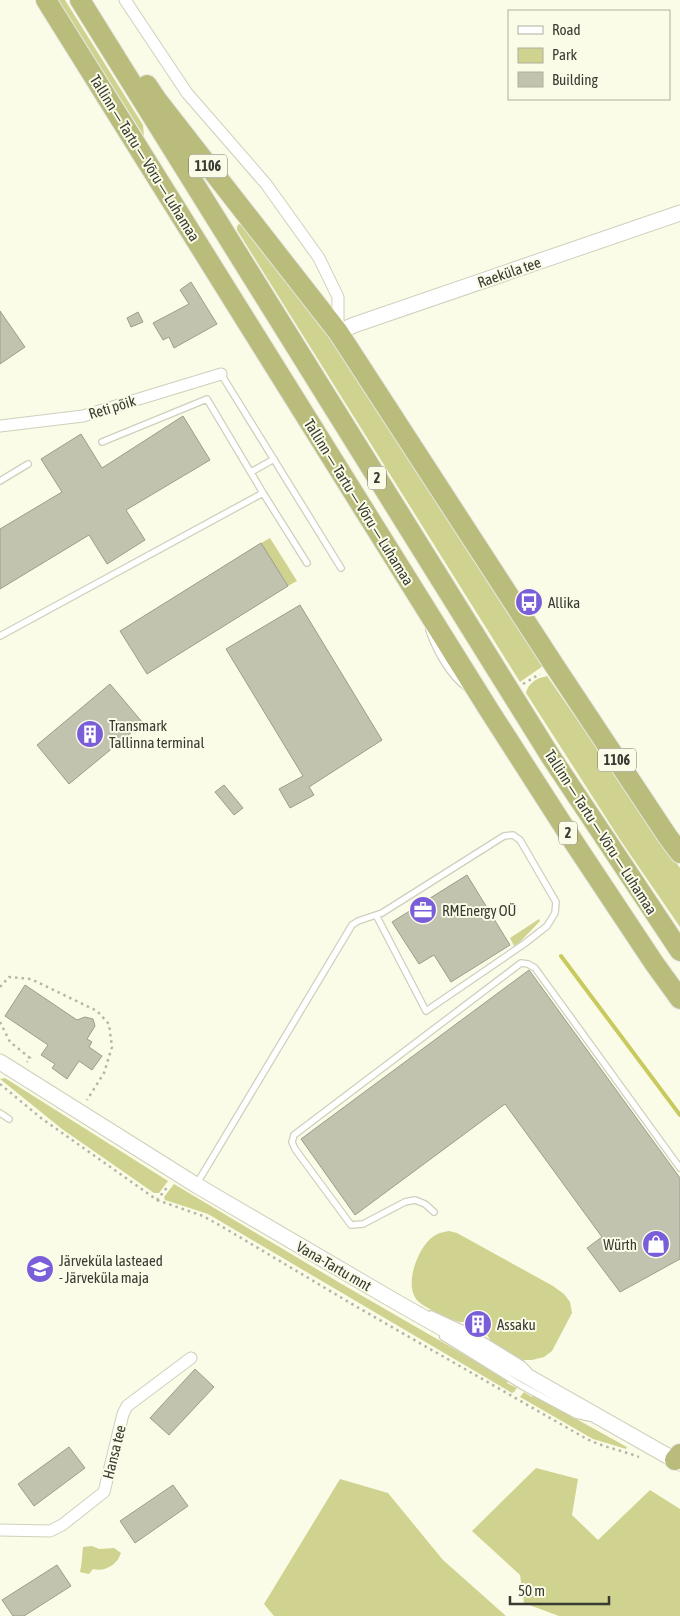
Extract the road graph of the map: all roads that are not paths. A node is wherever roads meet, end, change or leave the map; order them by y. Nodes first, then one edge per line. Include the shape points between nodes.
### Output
1 (46, 0) edge
2 (80, 0) edge
3 (125, 0) edge
4 (680, 213) edge
5 (338, 332) junction
6 (221, 374) joint
7 (0, 426) edge
8 (102, 442) dead end
9 (274, 459) junction
10 (28, 464) dead end
11 (251, 472) junction
12 (0, 481) edge
13 (263, 493) junction
14 (307, 564) dead end
15 (341, 568) dead end
16 (0, 636) edge
17 (680, 853) edge
18 (376, 915) junction
19 (680, 951) edge
20 (680, 999) edge
21 (0, 1062) edge
22 (0, 1113) edge
23 (9, 1119) dead end
24 (680, 1168) edge
25 (196, 1185) junction
26 (434, 1212) dead end
27 (390, 1299) junction
28 (191, 1358) dead end
29 (610, 1424) junction
30 (678, 1459) edge
31 (0, 1530) edge

1 - 20 highway, Tallinn — Tartu — Võru — Luhamaa / 2 via 484,701 580,852
2 - 5 highway, 1106 via 109,26 157,100
2 - 19 highway, Tallinn — Tartu — Võru — Luhamaa / 2 via 551,757
3 - 5 street via 187,93 266,184 319,258 338,297
4 - 5 street, Raeküla tee
5 - 17 highway, 1106
6 - 7 street, Reti põik via 83,416
6 - 9 lane
8 - 11 lane via 207,398
9 - 11 lane
9 - 15 lane
10 - 12 lane
11 - 13 lane
13 - 14 lane
13 - 16 lane
18 - 18 lane via 504,836 514,835 556,902 555,913 547,926 426,1011
18 - 25 lane via 352,926
21 - 25 street, Vana-Tartu mnt
22 - 23 lane
24 - 26 lane via 535,968 521,963 294,1135 295,1149 351,1225 363,1224 415,1200
25 - 27 street, Vana-Tartu mnt
27 - 29 street, Vana-Tartu mnt
27 - 29 lane via 522,1386 576,1415
28 - 31 street, Hansa tee via 127,1406 104,1492 50,1531
29 - 30 street, Vana-Tartu mnt

